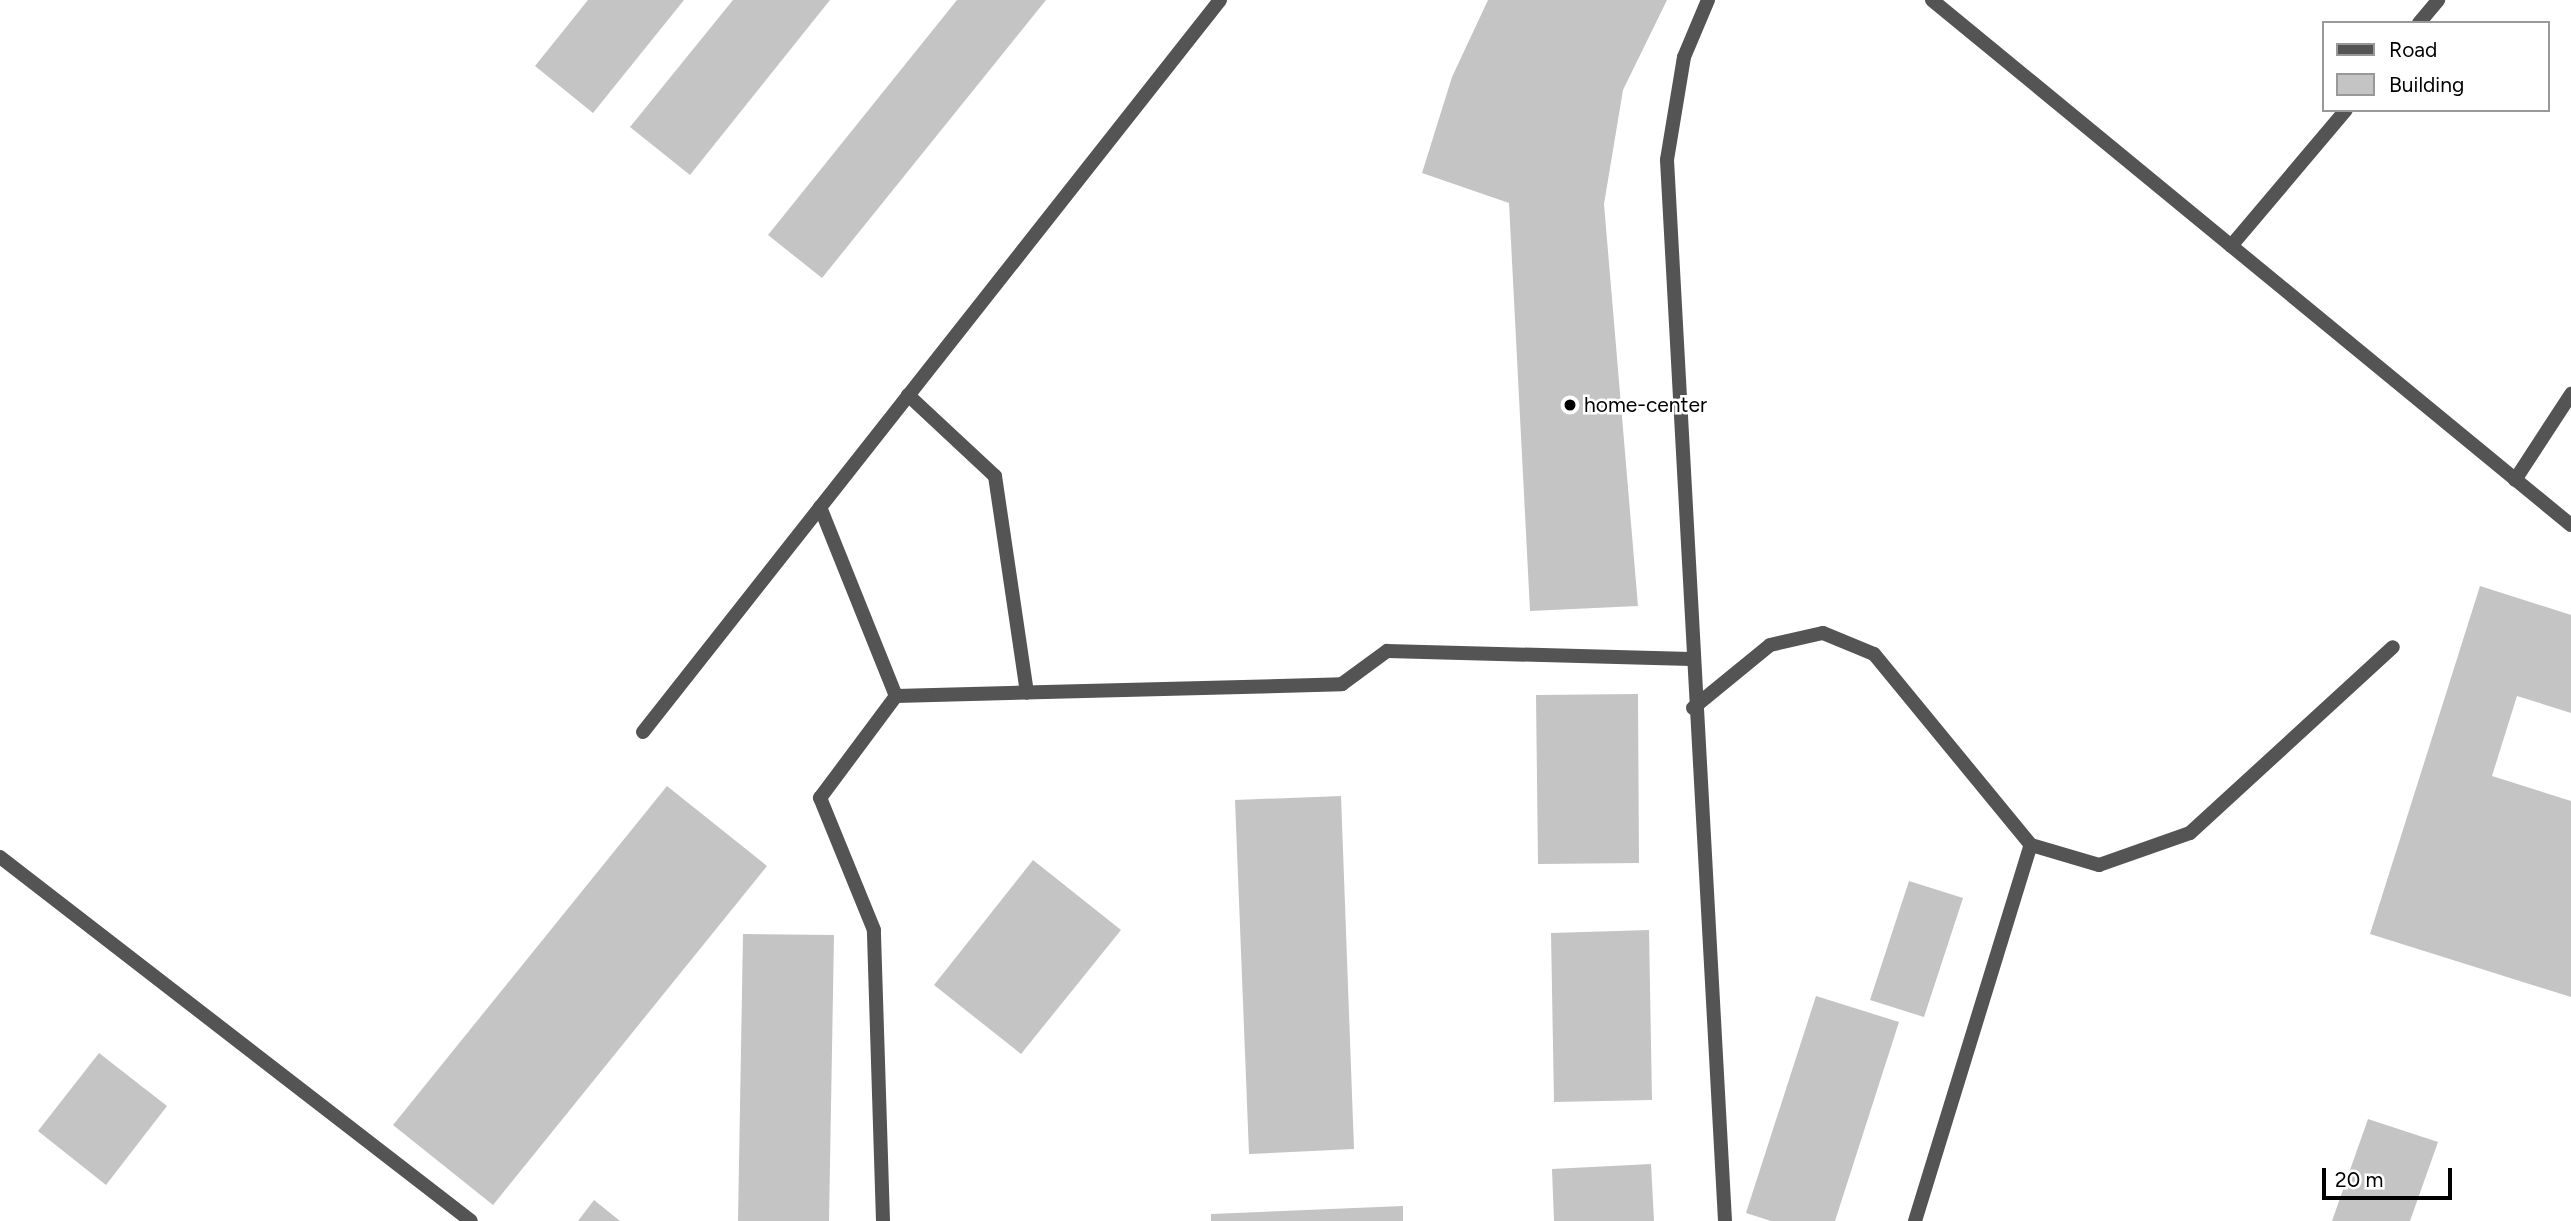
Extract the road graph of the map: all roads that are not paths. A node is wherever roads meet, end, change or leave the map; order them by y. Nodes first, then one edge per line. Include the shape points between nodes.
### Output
1 (1220, 0) edge
2 (1708, 0) edge
3 (1932, 0) edge
4 (2438, 0) edge
5 (2421, 21) edge
6 (2344, 112) edge
7 (2231, 246) junction
8 (2571, 394) edge
9 (908, 396) junction
10 (2515, 480) junction
11 (820, 507) junction
12 (2571, 525) edge
13 (2393, 648) dead end
14 (1691, 659) junction
15 (1027, 692) junction
16 (896, 696) junction
17 (1693, 708) junction
18 (643, 732) dead end
19 (2031, 845) junction
20 (0, 857) edge
21 (471, 1221) edge
22 (883, 1221) edge
23 (1725, 1221) edge
24 (1915, 1221) edge

1 - 9 street
2 - 14 street via 1684,57 1667,160
3 - 7 street
4 - 5 street
6 - 7 street
7 - 10 street
8 - 10 street
9 - 11 street
9 - 15 street via 995,476
10 - 12 street
11 - 16 street
11 - 18 street
13 - 19 street via 2190,833 2099,865
14 - 15 street via 1387,651 1342,684
14 - 17 street
15 - 16 street
16 - 22 street via 820,798 874,930
17 - 19 street via 1770,645 1823,633 1874,654
17 - 23 street
19 - 24 street
20 - 21 street

